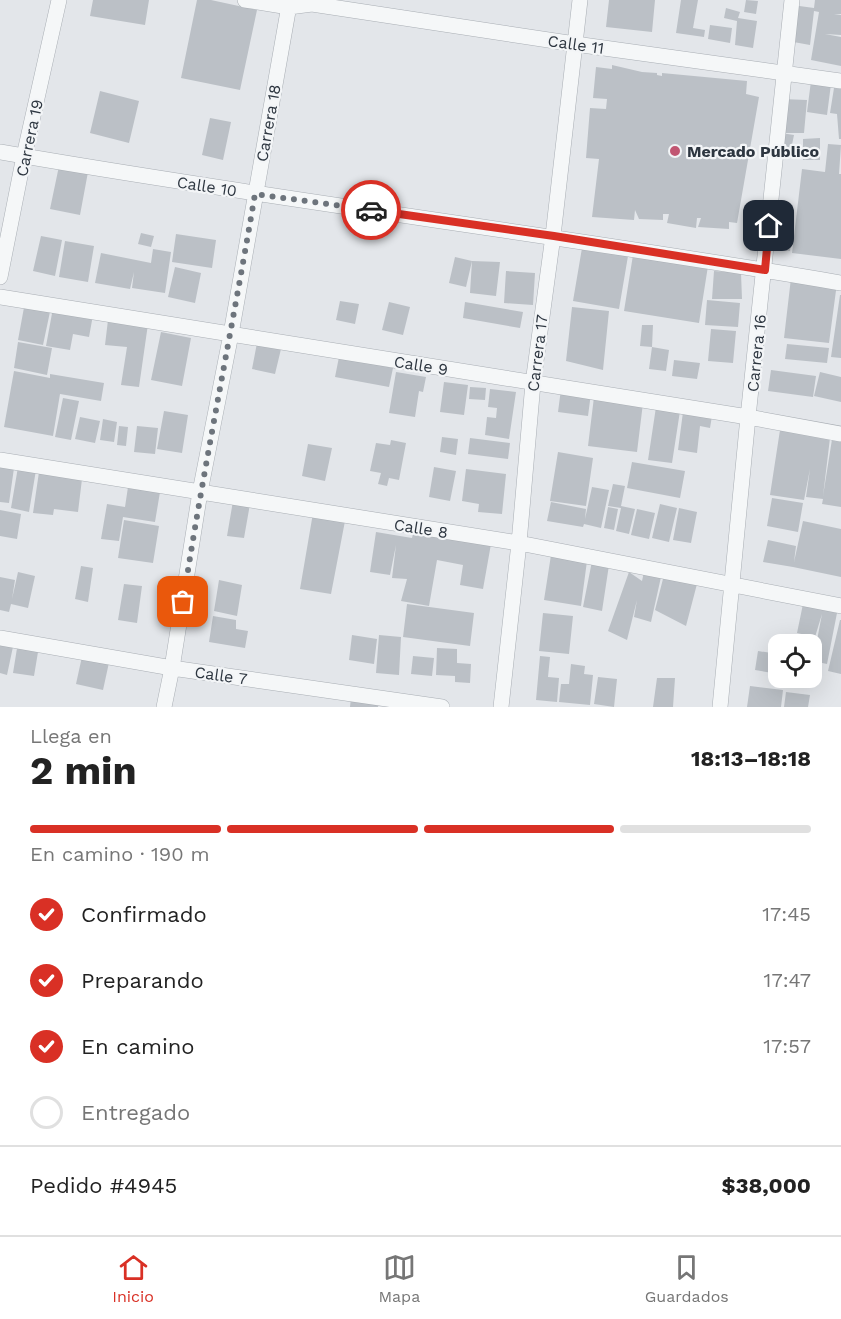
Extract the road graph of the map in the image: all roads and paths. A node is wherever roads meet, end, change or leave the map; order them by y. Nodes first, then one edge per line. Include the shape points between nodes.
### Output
1 (59, 0) edge
2 (245, 0) edge
3 (580, 0) edge
4 (792, 0) edge
5 (309, 2) edge
6 (290, 3) edge
7 (575, 44) junction
8 (785, 74) junction
9 (841, 81) edge
10 (0, 152) edge
11 (24, 156) junction
12 (255, 194) junction
13 (554, 236) junction
14 (765, 270) junction
15 (0, 277) edge
16 (841, 283) edge
17 (0, 297) edge
18 (231, 334) junction
19 (533, 383) junction
20 (748, 417) junction
21 (841, 434) edge
22 (0, 460) edge
23 (200, 492) junction
24 (519, 543) junction
25 (733, 585) junction
26 (841, 606) edge
27 (0, 638) edge
28 (172, 668) junction
29 (164, 707) edge
30 (442, 707) edge
31 (501, 707) edge
32 (720, 707) edge

1 - 11 street, Carrera 19
2 - 6 street, Calle 11
3 - 7 street, Carrera 17
4 - 8 street, Carrera 16
5 - 6 street, Calle 11
5 - 7 street, Calle 11
6 - 12 street, Carrera 18
7 - 8 street, Calle 11
7 - 13 street, Carrera 17
8 - 9 street, Calle 11
8 - 14 street, Carrera 16
10 - 11 street, Calle 10
11 - 12 street, Calle 10
11 - 15 street, Carrera 19
12 - 13 street, Calle 10
12 - 18 street, Carrera 18
13 - 14 street, Calle 10
13 - 19 street, Carrera 17
14 - 16 street, Calle 10
14 - 20 street, Carrera 16
17 - 18 street, Calle 9
18 - 19 street, Calle 9
18 - 23 street, Carrera 18
19 - 20 street, Calle 9
19 - 24 street, Carrera 17
20 - 21 street, Calle 9
20 - 25 street, Carrera 16
22 - 23 street, Calle 8
23 - 24 street, Calle 8
23 - 28 street, Carrera 18
24 - 25 street, Calle 8
24 - 31 street, Carrera 17
25 - 26 street, Calle 8
25 - 32 street, Carrera 16
27 - 28 street, Calle 7
28 - 29 street, Carrera 18
28 - 30 street, Calle 7

